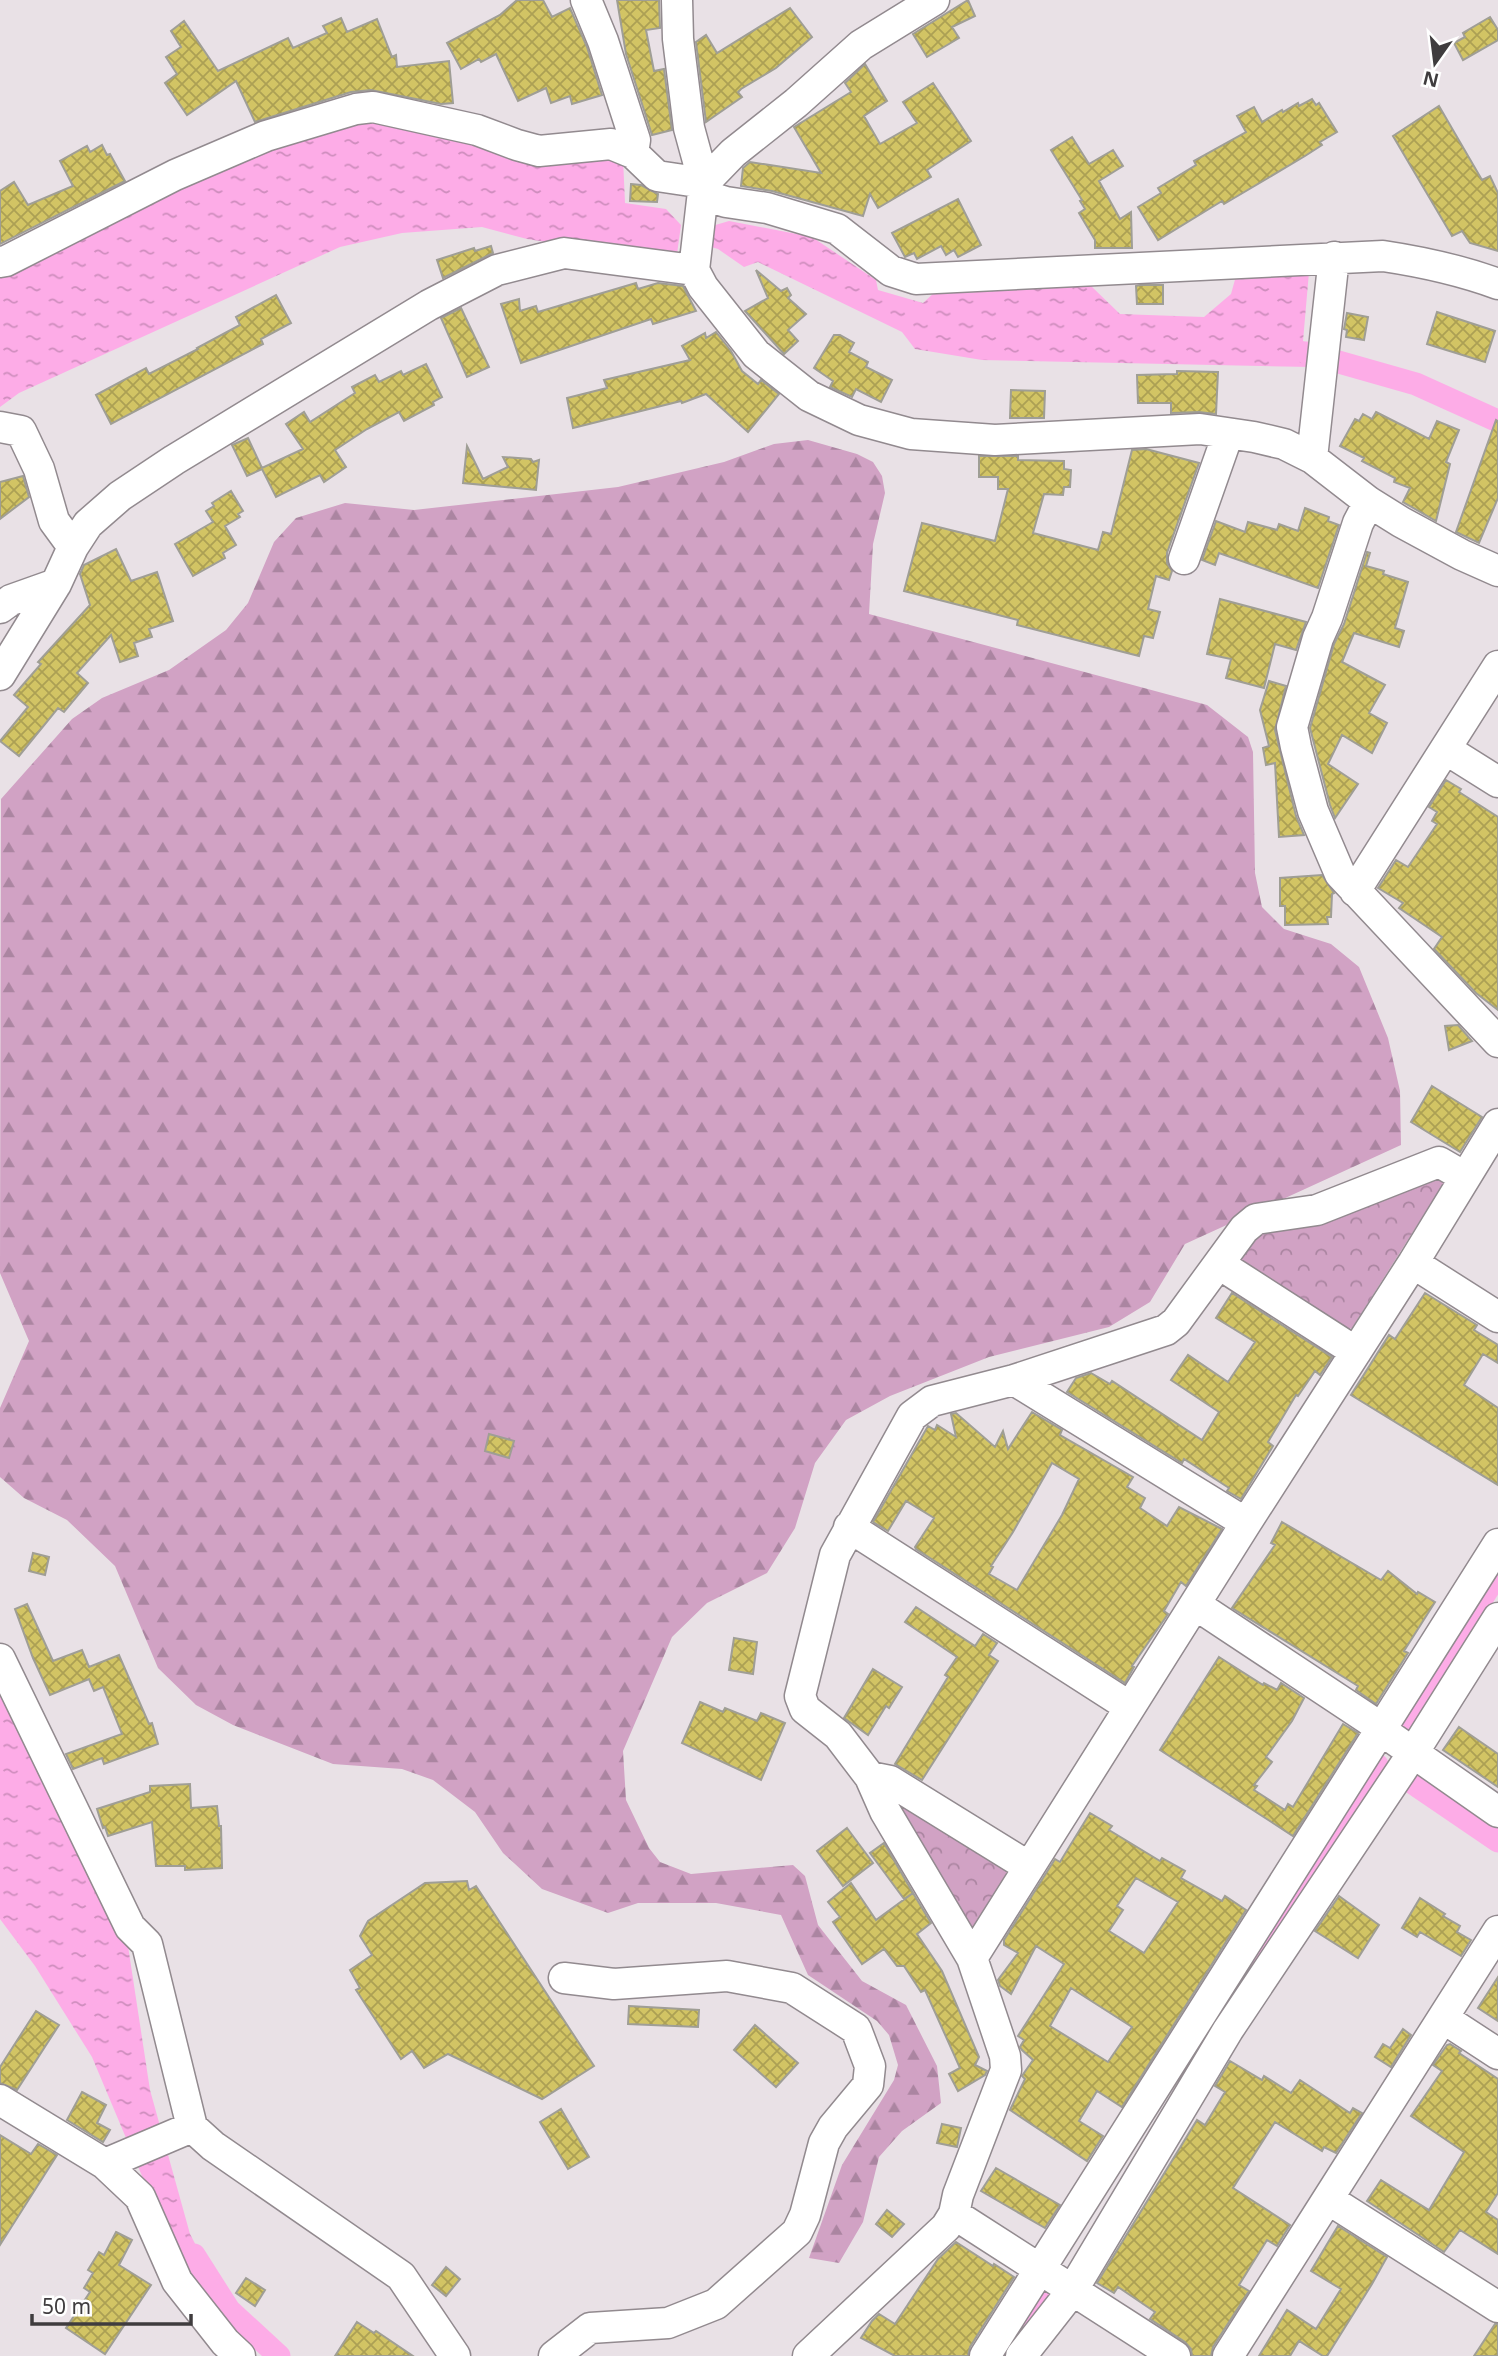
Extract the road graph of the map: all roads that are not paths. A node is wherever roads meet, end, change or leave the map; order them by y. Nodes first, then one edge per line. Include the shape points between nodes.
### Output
1 (586, 0) edge
2 (677, 0) edge
3 (934, 0) edge
4 (634, 153) junction
5 (704, 189) junction
6 (1334, 257) junction
7 (0, 262) edge
8 (694, 270) junction
9 (1498, 284) edge
10 (0, 427) edge
11 (1228, 434) junction
12 (1312, 458) junction
13 (1369, 502) junction
14 (74, 547) junction
15 (1184, 559) dead end
16 (1498, 571) edge
17 (56, 584) junction
18 (0, 608) edge
19 (1498, 666) edge
20 (0, 675) edge
21 (1447, 750) junction
22 (1498, 782) edge
23 (1355, 891) junction
24 (1498, 1042) edge
25 (1498, 1124) edge
26 (1465, 1177) junction
27 (1413, 1263) junction
28 (1219, 1264) junction
29 (1498, 1317) edge
30 (1356, 1352) junction
31 (1014, 1380) junction
32 (1246, 1523) junction
33 (849, 1527) junction
34 (1498, 1544) edge
35 (1196, 1605) junction
36 (1498, 1618) edge
37 (0, 1660) edge
38 (1130, 1707) junction
39 (1395, 1741) junction
40 (870, 1777) junction
41 (1498, 1812) edge
42 (1029, 1867) junction
43 (1498, 1931) edge
44 (972, 1958) junction
45 (564, 1978) dead end
46 (1443, 2018) junction
47 (1498, 2054) edge
48 (0, 2100) edge
49 (179, 2132) junction
50 (117, 2159) junction
51 (1328, 2200) junction
52 (954, 2214) junction
53 (1055, 2279) junction
54 (1498, 2307) edge
55 (240, 2356) edge
56 (455, 2356) edge
57 (554, 2356) edge
58 (808, 2356) edge
59 (985, 2356) edge
60 (1021, 2356) edge
61 (1175, 2356) edge
62 (1228, 2356) edge

1 - 4 street via 635,140
2 - 5 street via 689,128
3 - 5 street via 861,45 733,153
4 - 5 street via 657,176
4 - 7 street via 611,144 539,151 429,118 373,107 356,109 266,136 209,160
5 - 6 street via 726,202 767,208 837,229 891,271 916,279
5 - 8 street
6 - 9 street via 1383,256 1427,263
6 - 12 street
8 - 11 street via 756,354 809,396 859,420 911,434 995,440 1200,429
8 - 14 street via 564,253 497,270 429,305 174,460 120,496 88,524
10 - 14 street via 20,431 39,469 54,521
11 - 12 street via 1284,444
11 - 15 street
12 - 13 street
13 - 16 street
13 - 23 street via 1318,638 1292,727 1313,811 1340,874
14 - 17 street
17 - 18 street
17 - 20 street
19 - 21 street
21 - 22 street
21 - 23 street
23 - 24 street
25 - 26 street
26 - 27 street
26 - 28 street via 1439,1162 1317,1210 1256,1219
27 - 29 street
27 - 30 street
28 - 30 street
28 - 31 street via 1166,1330
30 - 32 street
31 - 32 street
31 - 33 street via 932,1401 912,1416
32 - 35 street
33 - 38 street
33 - 40 street via 835,1555 800,1696 805,1709 838,1735
34 - 39 street
35 - 38 street
35 - 39 street
36 - 39 street
37 - 49 street via 131,1927 147,1944
38 - 42 street
39 - 41 street
39 - 53 street
39 - 53 street via 1228,2030
40 - 42 street via 890,1781
40 - 44 street via 885,1811
42 - 44 street
43 - 46 street
44 - 52 street via 1006,2070
45 - 57 street via 614,1984 727,1976 792,1988 856,2029 870,2066 868,2085 824,2143 797,2232 716,2304 668,2323 590,2328
46 - 47 street
46 - 51 street
48 - 50 street
49 - 50 street
49 - 56 street via 214,2146 401,2276
50 - 55 street via 141,2197 177,2281
51 - 54 street
51 - 62 street
52 - 53 street
52 - 58 street via 946,2227
53 - 59 street
53 - 60 street
53 - 61 street

